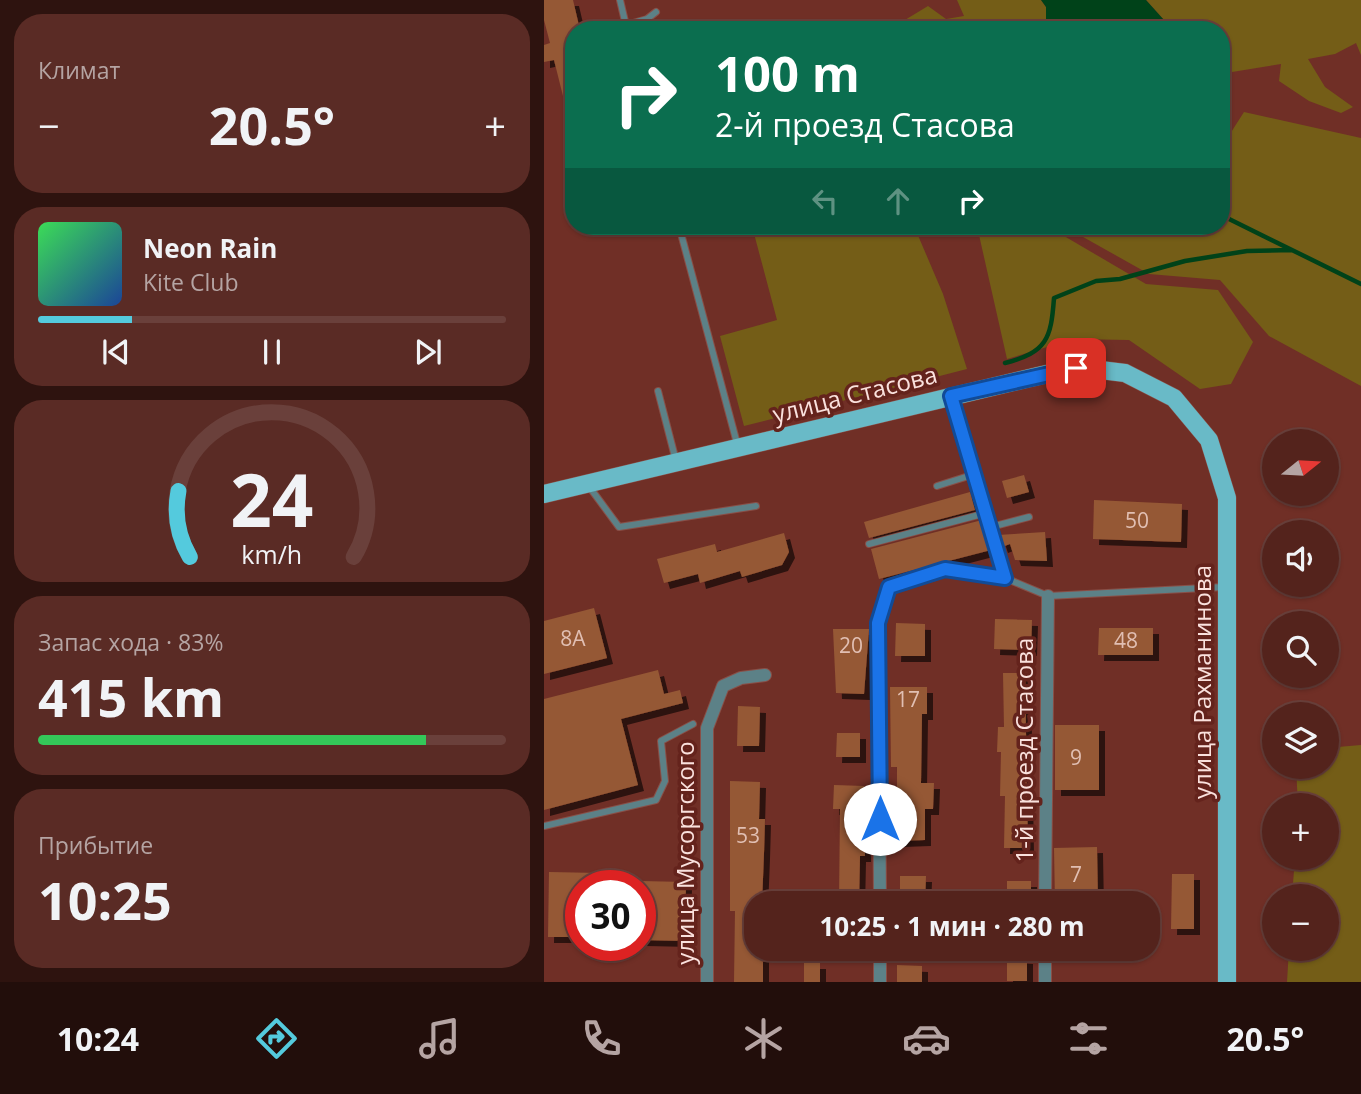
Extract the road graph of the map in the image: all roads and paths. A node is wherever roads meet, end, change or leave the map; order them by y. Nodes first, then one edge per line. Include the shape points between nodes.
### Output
1 (620, 0) edge
2 (656, 12) dead end
3 (625, 21) edge
4 (642, 21) edge
5 (681, 235) edge
6 (658, 391) dead end
7 (951, 396) junction
8 (1175, 398) joint
9 (738, 448) junction
10 (676, 463) junction
11 (975, 474) junction
12 (587, 484) junction
13 (937, 486) dead end
14 (544, 494) edge
15 (756, 506) dead end
16 (986, 513) junction
17 (1029, 517) dead end
18 (991, 527) junction
19 (869, 544) dead end
20 (1005, 578) junction
21 (1229, 587) junction
22 (1047, 596) junction
23 (765, 675) dead end
24 (693, 724) dead end
25 (544, 826) edge
26 (880, 891) edge
27 (1045, 891) edge
28 (880, 961) edge
29 (1045, 961) edge
30 (707, 982) edge
31 (881, 982) edge
32 (1044, 982) edge
33 (1227, 982) edge

1 - 3 lane
2 - 4 lane
5 - 9 lane
6 - 10 lane
7 - 8 main road, улица Стасова via 1076,368 1125,373
7 - 9 main road, улица Стасова
7 - 11 lane
8 - 21 main road, улица Рахманинова via 1208,440 1227,498
9 - 10 main road, улица Стасова
10 - 12 main road, улица Стасова
11 - 13 lane
11 - 16 lane
12 - 14 main road, улица Стасова
12 - 15 lane via 619,527
16 - 18 lane
16 - 19 lane
17 - 18 lane
18 - 20 lane
20 - 22 lane
20 - 26 street via 945,569 889,587 878,623
21 - 22 lane
21 - 33 main road, улица Рахманинова
22 - 27 street, 1-й проезд Стасова
23 - 30 street, улица Мусоргского via 723,686 707,728
24 - 25 lane via 661,741 665,781 656,800
28 - 31 street
29 - 32 street

